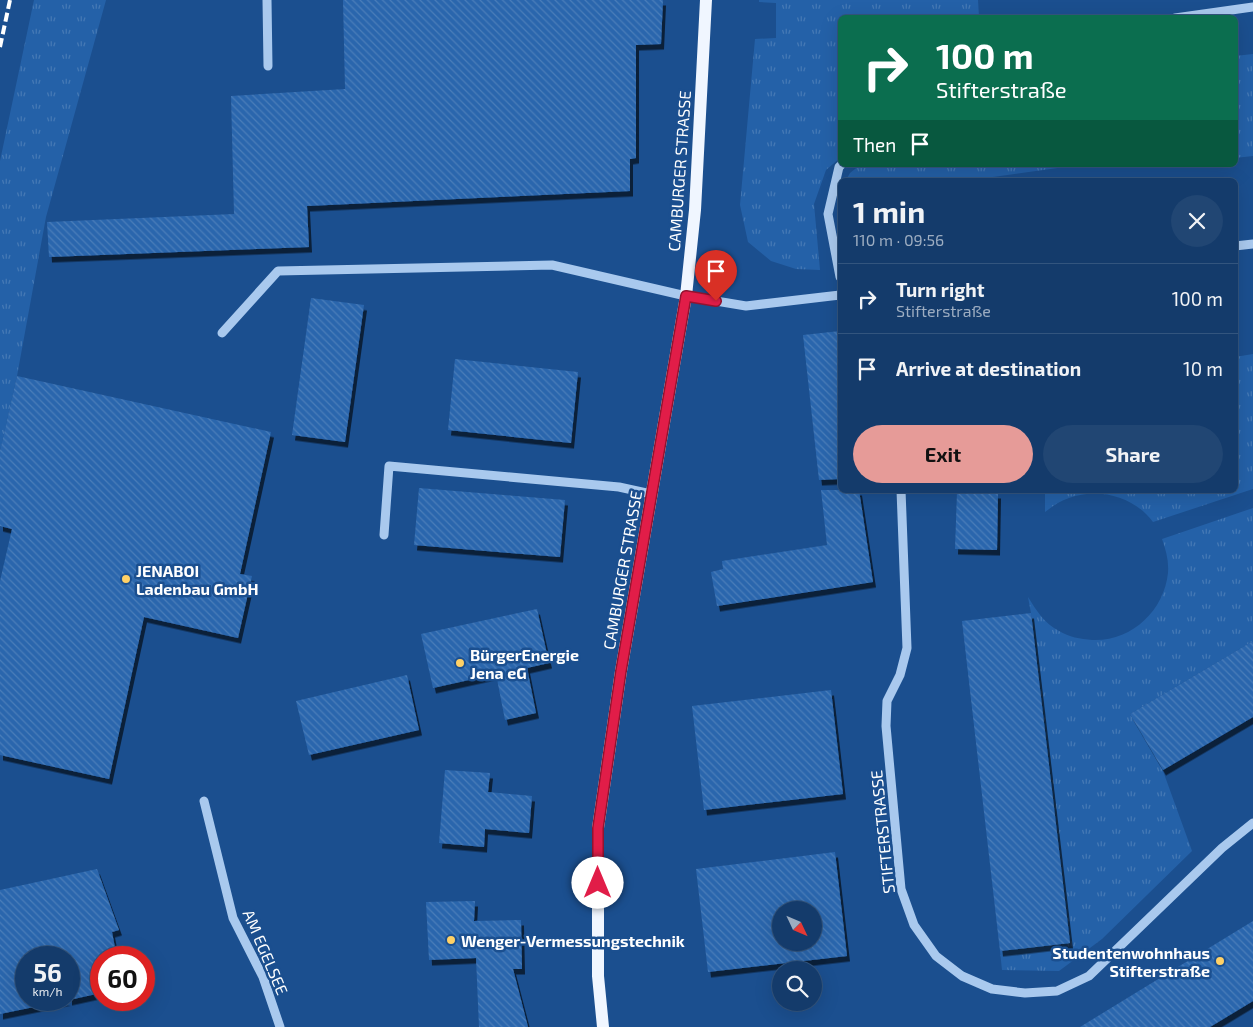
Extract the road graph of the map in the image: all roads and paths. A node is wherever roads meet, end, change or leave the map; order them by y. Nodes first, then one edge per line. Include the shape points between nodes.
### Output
1 (267, 0) edge
2 (706, 0) edge
3 (1253, 7) edge
4 (1196, 15) edge
5 (268, 66) dead end
6 (839, 167) edge
7 (1253, 244) edge
8 (1238, 246) edge
9 (838, 266) edge
10 (838, 295) edge
11 (686, 296) junction
12 (222, 333) dead end
13 (901, 493) edge
14 (651, 494) junction
15 (384, 535) dead end
16 (204, 800) dead end
17 (1253, 823) edge
18 (280, 1027) edge
19 (603, 1027) edge

1 - 5 street
2 - 11 main road, CAMBURGER STRASSE
3 - 4 street
6 - 9 street via 828,214
7 - 8 street
10 - 11 street via 746,306
11 - 12 street via 552,265 278,271
11 - 14 main road, CAMBURGER STRASSE
13 - 17 street, STIFTERSTRASSE via 907,648 900,675 887,700 886,726 901,889 914,925 936,956 962,976 992,989 1025,993 1057,991 1089,976 1222,848
14 - 15 street via 618,487 389,466
14 - 19 main road, CAMBURGER STRASSE via 598,828 598,976
16 - 18 street, AM EGELSEE via 233,918 263,976

